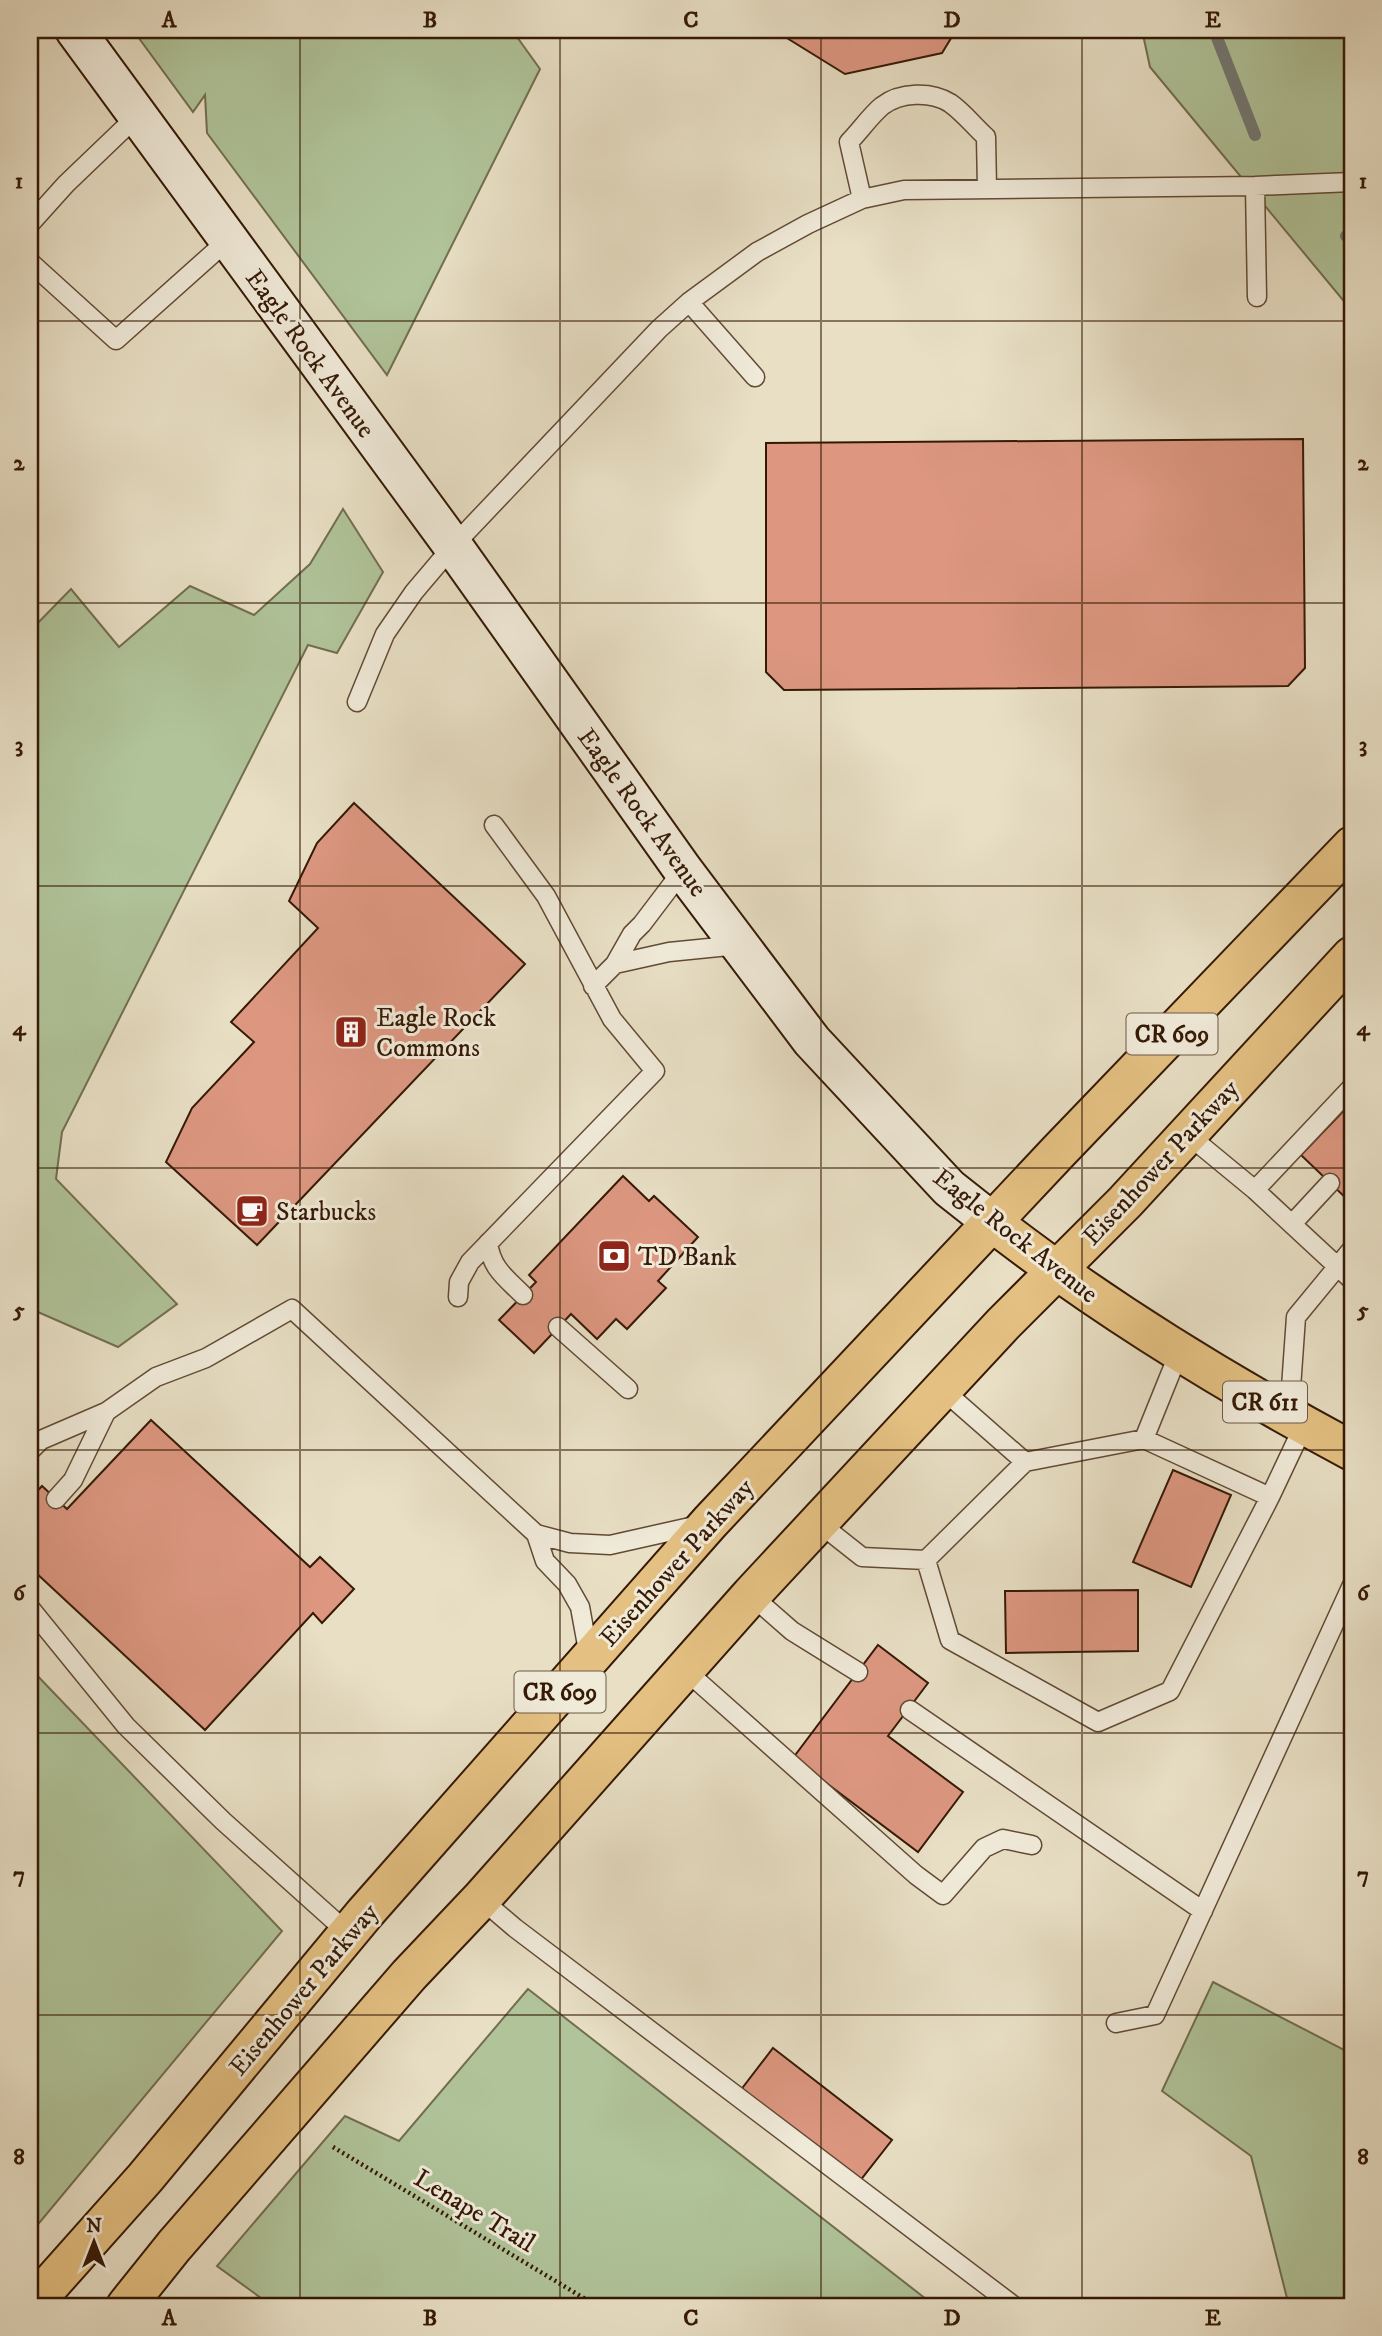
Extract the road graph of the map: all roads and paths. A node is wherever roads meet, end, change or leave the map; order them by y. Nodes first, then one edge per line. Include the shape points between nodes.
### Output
1 (75, 30) edge
2 (137, 116) junction
3 (1352, 182) edge
4 (1255, 186) junction
5 (987, 188) junction
6 (862, 199) junction
7 (30, 225) edge
8 (228, 240) junction
9 (30, 262) edge
10 (1257, 298) dead end
11 (689, 302) junction
12 (755, 377) dead end
13 (453, 546) junction
14 (357, 702) dead end
15 (494, 825) dead end
16 (1352, 846) edge
17 (683, 870) junction
18 (740, 945) junction
19 (1352, 956) edge
20 (615, 964) junction
21 (593, 986) junction
22 (1352, 1087) edge
23 (1187, 1134) junction
24 (1330, 1183) dead end
25 (1255, 1190) junction
26 (992, 1222) junction
27 (1292, 1224) junction
28 (488, 1242) junction
29 (1352, 1249) edge
30 (1337, 1265) junction
31 (1056, 1272) junction
32 (1352, 1279) edge
33 (523, 1295) dead end
34 (458, 1297) dead end
35 (558, 1327) dead end
36 (1180, 1350) junction
37 (628, 1389) dead end
38 (943, 1390) junction
39 (106, 1412) junction
40 (1296, 1421) junction
41 (1144, 1439) junction
42 (30, 1451) edge
43 (1352, 1451) edge
44 (1025, 1462) junction
45 (1270, 1497) junction
46 (56, 1499) dead end
47 (710, 1522) junction
48 (819, 1523) junction
49 (536, 1534) junction
50 (926, 1560) junction
51 (1352, 1585) edge
52 (751, 1595) junction
53 (30, 1608) edge
54 (590, 1658) junction
55 (684, 1669) junction
56 (858, 1672) dead end
57 (910, 1710) dead end
58 (1032, 1845) dead end
59 (481, 1899) junction
60 (1203, 1912) junction
61 (348, 1933) junction
62 (1116, 2023) dead end
63 (333, 2147) dead end
64 (31, 2306) edge
65 (126, 2306) edge
66 (597, 2306) edge
67 (1014, 2306) edge

1 - 2 main road, Eagle Rock Avenue / CR 611
2 - 7 lane
2 - 8 main road, Eagle Rock Avenue / CR 611
3 - 4 lane
4 - 5 lane
4 - 10 lane
5 - 6 lane via 904,190
5 - 6 lane via 986,137 949,102 907,96 882,106 849,142
6 - 11 lane via 757,252
8 - 9 lane via 116,340
8 - 13 main road, Eagle Rock Avenue / CR 611
11 - 12 lane
11 - 13 lane
13 - 14 lane via 385,634
13 - 17 main road, Eagle Rock Avenue / CR 611
15 - 21 lane via 546,896
16 - 26 main road, Eisenhower Parkway / CR 609
17 - 18 main road, Eagle Rock Avenue / CR 611
17 - 20 lane via 632,934
18 - 20 lane via 669,952
18 - 26 main road, Eagle Rock Avenue / CR 611 via 812,1041 949,1188
19 - 23 main road, Eisenhower Parkway / CR 609
20 - 21 lane
21 - 28 lane via 612,1019 654,1071
22 - 25 lane
23 - 25 lane
23 - 31 main road, Eisenhower Parkway / CR 609
24 - 27 lane
25 - 27 lane
26 - 31 main road, Eagle Rock Avenue / CR 611
26 - 47 main road, Eisenhower Parkway / CR 609
27 - 30 lane
28 - 33 lane via 497,1270
28 - 34 lane via 459,1282
29 - 30 lane
30 - 32 lane
30 - 40 lane via 1296,1317
31 - 36 main road, Eagle Rock Avenue / CR 611
31 - 38 main road, Eisenhower Parkway / CR 609
35 - 37 lane
36 - 40 main road, Eagle Rock Avenue / CR 611
36 - 41 lane
38 - 44 lane
38 - 48 main road, Eisenhower Parkway / CR 609
39 - 42 lane via 41,1440
39 - 46 lane via 73,1480
39 - 49 lane via 156,1377 205,1358 292,1309
40 - 43 main road, Eagle Rock Avenue / CR 611
40 - 45 lane
41 - 44 lane
41 - 45 lane
44 - 50 lane
45 - 50 lane via 1170,1691 1098,1722 950,1640
47 - 49 lane via 610,1545 570,1543
47 - 54 main road, Eisenhower Parkway / CR 609
48 - 50 lane via 862,1557
48 - 52 main road, Eisenhower Parkway / CR 609
49 - 54 lane via 545,1561 567,1584 580,1607
51 - 60 lane
52 - 55 main road, Eisenhower Parkway / CR 609
52 - 56 lane via 792,1631
53 - 61 lane via 126,1726
54 - 61 main road, Eisenhower Parkway / CR 609
55 - 58 lane via 943,1895 984,1848 1003,1839
55 - 59 main road, Eisenhower Parkway / CR 609
57 - 60 lane
59 - 65 main road, Eisenhower Parkway / CR 609 via 400,1986
59 - 67 lane
60 - 62 lane via 1154,2015
61 - 64 main road, Eisenhower Parkway / CR 609 via 145,2178
63 - 66 path, Lenape Trail

